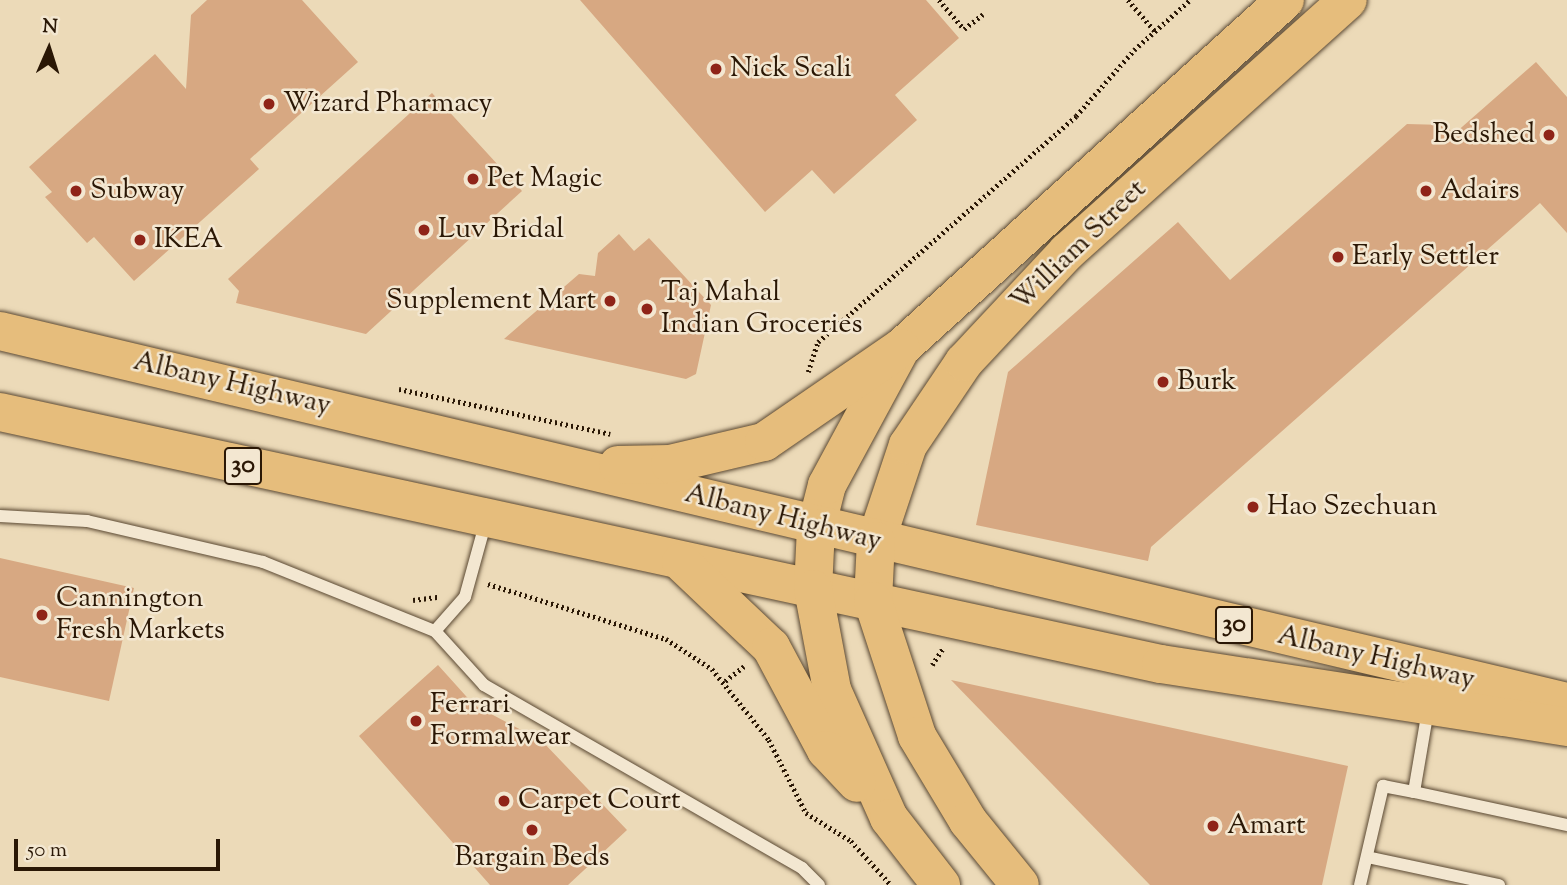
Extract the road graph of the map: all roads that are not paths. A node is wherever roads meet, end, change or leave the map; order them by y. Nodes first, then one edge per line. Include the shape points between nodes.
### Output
1 (1285, 0) edge
2 (1348, 0) edge
3 (0, 331) edge
4 (901, 348) junction
5 (0, 412) edge
6 (574, 467) junction
7 (0, 516) edge
8 (486, 521) junction
9 (816, 527) junction
10 (876, 541) junction
11 (677, 559) junction
12 (813, 589) junction
13 (873, 601) junction
14 (435, 631) junction
15 (1567, 702) edge
16 (1428, 710) junction
17 (1567, 727) edge
18 (1414, 792) junction
19 (889, 818) junction
20 (1567, 825) edge
21 (1367, 857) junction
22 (819, 885) edge
23 (941, 885) edge
24 (1020, 885) edge
25 (1360, 885) edge
26 (1499, 885) edge

1 - 4 main road, William Street
2 - 10 main road, William Street via 1067,252 964,362 908,445
3 - 6 main road, Albany Highway / 30
4 - 6 main road via 764,442 670,464
4 - 9 main road, William Street via 827,485
5 - 8 main road, Albany Highway / 30
6 - 9 main road, Albany Highway / 30
7 - 14 lane via 87,521 263,562
8 - 11 main road, Albany Highway / 30
8 - 14 lane via 465,597
9 - 10 main road, Albany Highway / 30
9 - 12 main road, William Street
10 - 13 main road, William Street
10 - 15 main road, Albany Highway / 30
11 - 12 main road, Albany Highway / 30
11 - 19 main road via 771,647 826,750
12 - 13 main road, Albany Highway / 30
12 - 19 main road, William Street via 832,690
13 - 16 main road, Albany Highway / 30 via 1161,664
13 - 24 main road via 917,736 968,821
14 - 22 lane via 484,685 802,868
16 - 17 main road, Albany Highway / 30
16 - 18 lane
18 - 20 lane
18 - 21 lane via 1383,786
19 - 23 main road
21 - 25 lane
21 - 26 lane

